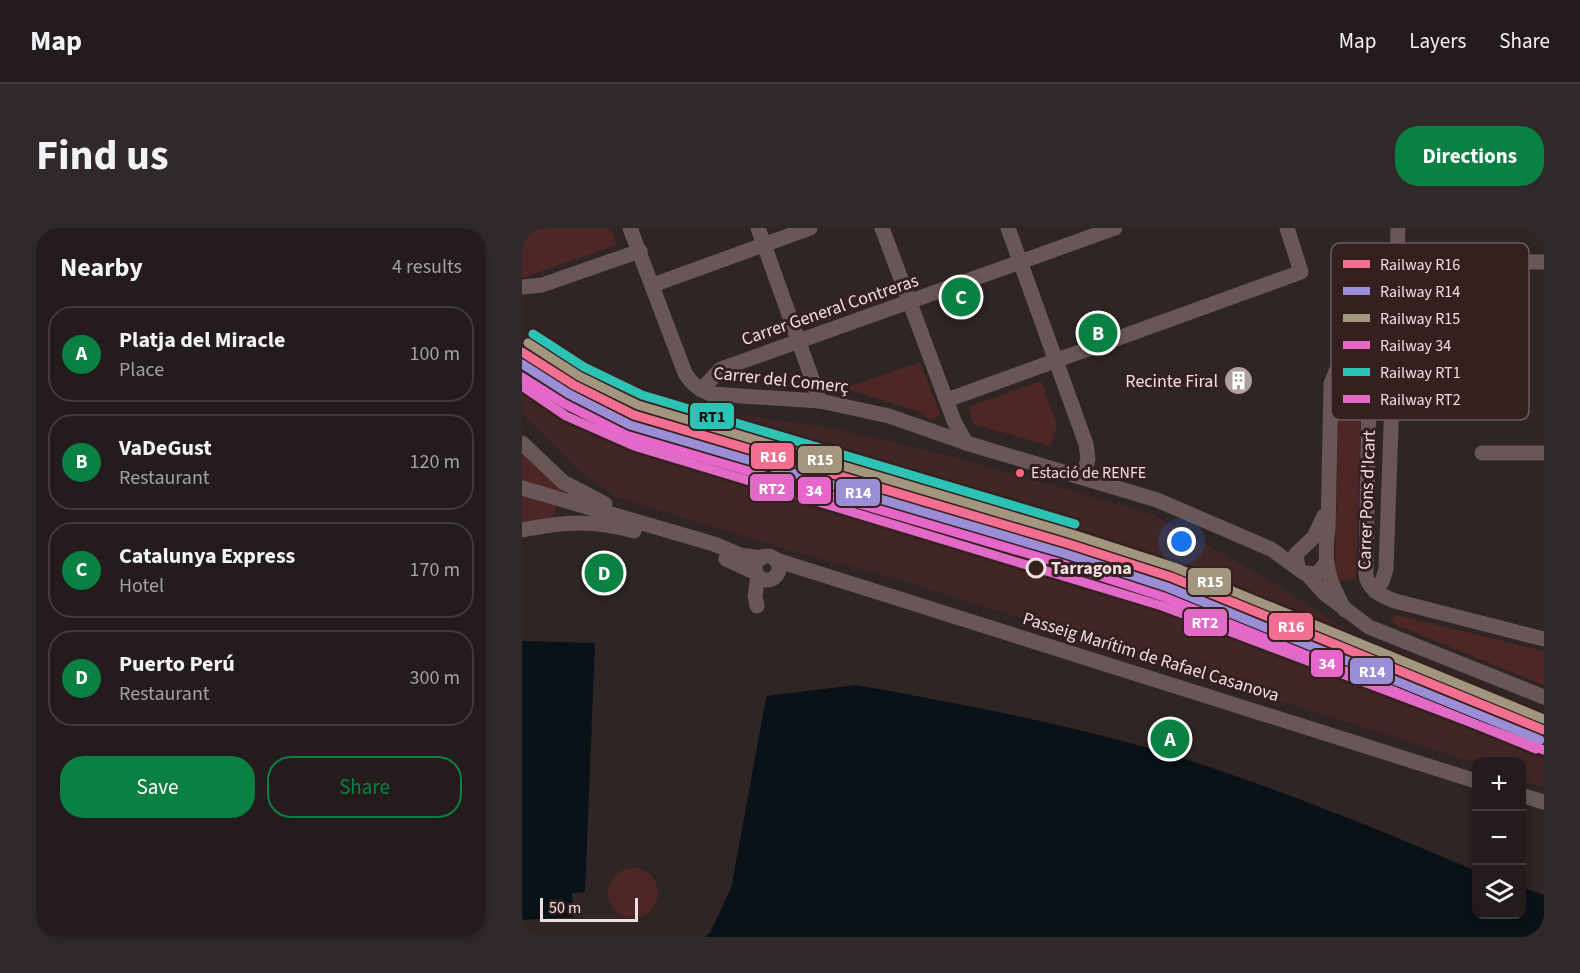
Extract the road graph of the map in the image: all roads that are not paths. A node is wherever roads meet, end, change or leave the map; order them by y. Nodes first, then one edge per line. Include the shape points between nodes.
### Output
1 (630, 228) edge
2 (758, 228) edge
3 (810, 228) edge
4 (882, 228) edge
5 (1008, 228) edge
6 (1115, 228) edge
7 (1287, 228) edge
8 (1398, 228) edge
9 (1397, 243) edge
10 (764, 244) junction
11 (640, 251) junction
12 (1529, 262) edge
13 (1544, 262) edge
14 (1021, 263) junction
15 (653, 285) junction
16 (522, 287) edge
17 (909, 303) junction
18 (800, 342) junction
19 (1056, 361) junction
20 (1331, 384) edge
21 (701, 390) junction
22 (947, 400) junction
23 (820, 401) junction
24 (1369, 420) edge
25 (1391, 420) edge
26 (926, 428) junction
27 (522, 443) edge
28 (966, 443) junction
29 (1482, 453) dead end
30 (1544, 453) edge
31 (1083, 477) junction
32 (522, 488) edge
33 (1327, 505) junction
34 (522, 530) edge
35 (680, 535) junction
36 (1303, 547) junction
37 (1271, 549) junction
38 (1325, 557) junction
39 (766, 571) junction
40 (1303, 571) junction
41 (1371, 585) junction
42 (1345, 610) junction
43 (1544, 639) edge
44 (1544, 697) edge
45 (1472, 780) edge
46 (1526, 797) edge
47 (1544, 802) edge

1 - 11 street
2 - 10 street
3 - 10 street
4 - 17 street
5 - 14 street
6 - 14 street, Carrer General Contreras
7 - 19 street via 1301,272
8 - 9 street, Carrer Pons d'Icart
10 - 15 street
10 - 18 street
11 - 15 street
11 - 16 street via 542,285
12 - 13 street
14 - 17 street, Carrer General Contreras
14 - 19 street
15 - 21 street via 685,373
17 - 18 street, Carrer General Contreras
17 - 22 street
18 - 21 street, Carrer General Contreras via 721,369
18 - 23 street
19 - 22 street
19 - 31 street via 1087,452
20 - 33 street
21 - 23 street, Carrer del Comerç via 711,394
22 - 26 street via 944,418
22 - 28 street
23 - 26 street, Carrer del Comerç
24 - 41 street
25 - 41 street, Carrer Pons d'Icart via 1386,569 1382,582
26 - 28 street, Carrer del Comerç
27 - 35 street, Passeig Marítim de Rafael Casanova via 579,493
28 - 31 street, Carrer del Comerç
29 - 30 street
31 - 37 street, Carrer del Comerç via 1157,500
32 - 35 street, Passeig Marítim de Rafael Casanova
33 - 36 street via 1319,530
33 - 38 street
34 - 39 street via 561,522 587,522 626,529
35 - 39 street, Passeig Marítim de Rafael Casanova via 740,555
36 - 37 street
36 - 38 street via 1317,545
36 - 40 street via 1295,559
37 - 40 street
38 - 40 street via 1317,574
38 - 42 street via 1330,584
39 - 45 street, Passeig Marítim de Rafael Casanova via 813,572
40 - 42 street
41 - 43 street via 1395,601
42 - 44 street via 1369,627
46 - 47 street

